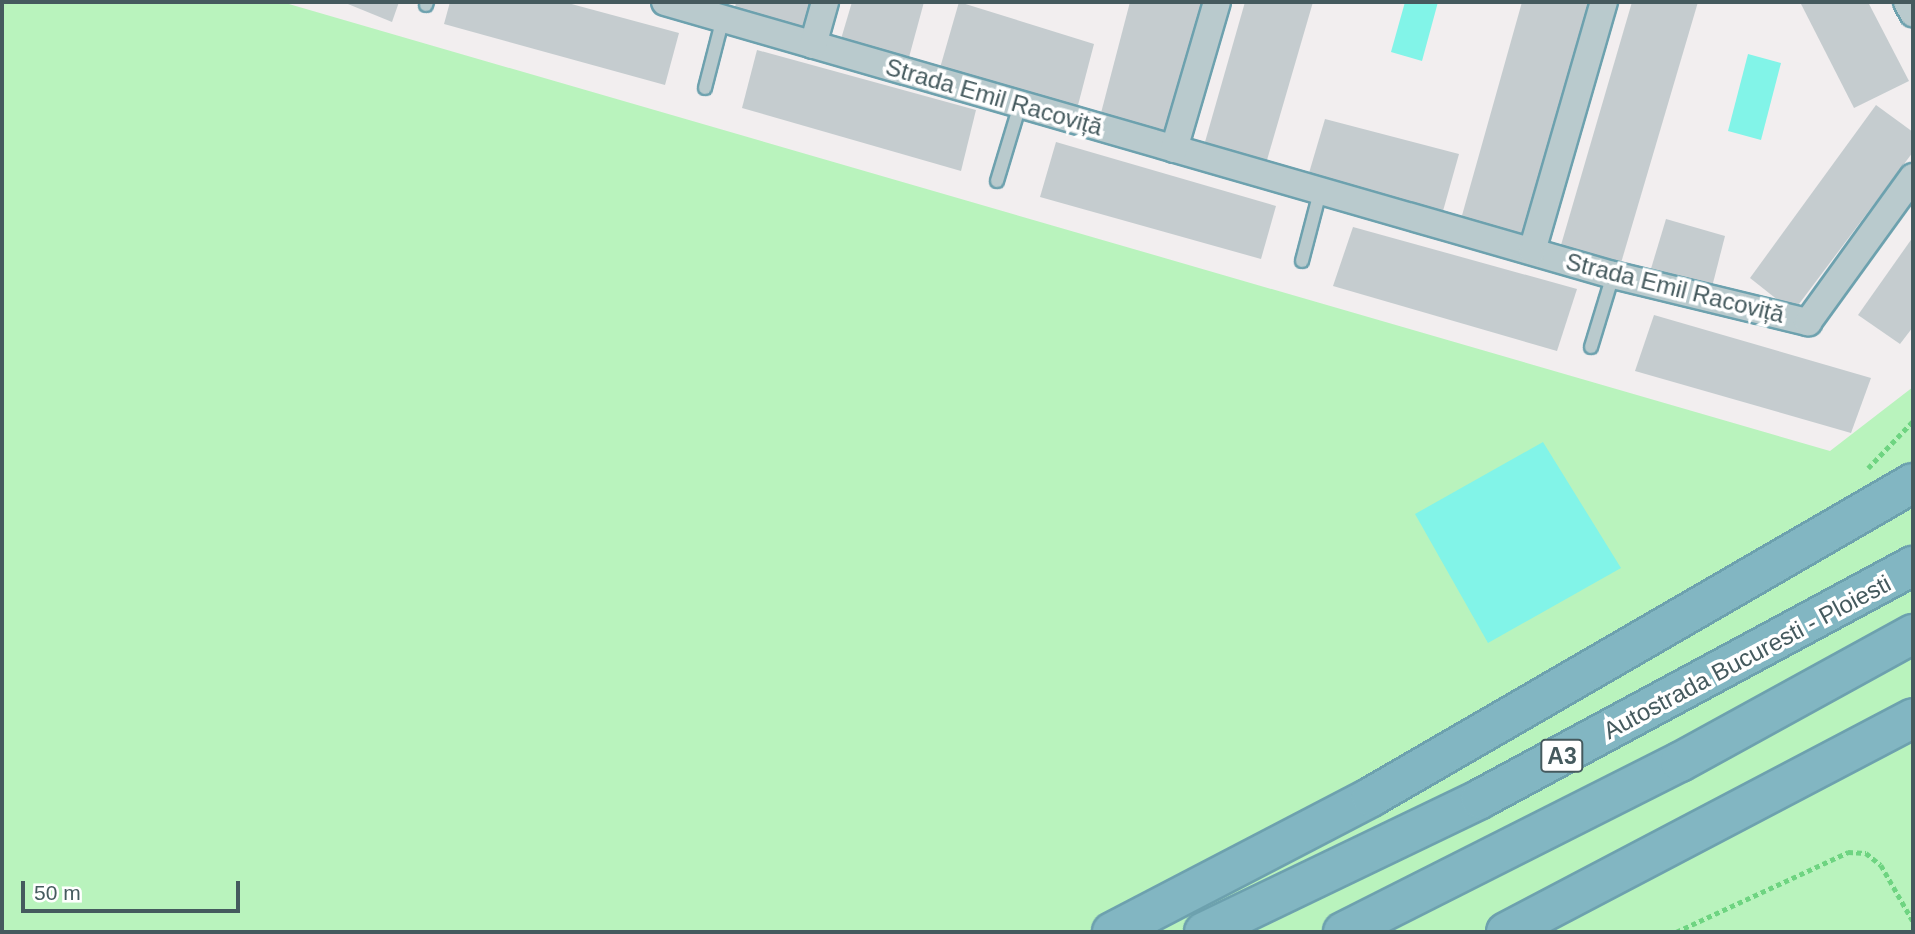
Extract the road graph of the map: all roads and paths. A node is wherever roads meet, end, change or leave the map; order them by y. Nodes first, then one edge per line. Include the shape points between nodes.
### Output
1 (665, 2) edge
2 (825, 2) edge
3 (1217, 2) edge
4 (1604, 2) edge
5 (1908, 2) edge
6 (1913, 13) edge
7 (723, 18) junction
8 (813, 45) junction
9 (705, 88) dead end
10 (1020, 105) junction
11 (1174, 149) junction
12 (1913, 177) edge
13 (997, 181) dead end
14 (1320, 192) junction
15 (1532, 251) junction
16 (1302, 261) dead end
17 (1613, 275) junction
18 (1591, 346) dead end
19 (1913, 421) edge
20 (1862, 471) dead end
21 (1913, 483) edge
22 (1913, 566) edge
23 (1913, 634) edge
24 (1913, 718) edge
25 (1913, 921) edge
26 (1541, 922) edge
27 (1112, 932) edge
28 (1204, 932) edge
29 (1343, 932) edge
30 (1506, 932) edge
31 (1676, 932) edge

1 - 7 street, Strada Emil Racoviță
2 - 8 street
3 - 11 street
4 - 15 street, Strada Emil Racoviță
5 - 6 street
7 - 8 street, Strada Emil Racoviță
7 - 9 lane
8 - 10 street, Strada Emil Racoviță
10 - 11 street, Strada Emil Racoviță
10 - 13 lane
11 - 14 street, Strada Emil Racoviță
12 - 17 street, Strada Emil Racoviță via 1808,322
14 - 15 street, Strada Emil Racoviță
14 - 16 lane
15 - 17 street, Strada Emil Racoviță
17 - 18 lane
19 - 20 path
21 - 27 highway via 1371,797
22 - 28 highway, Autostrada Bucuresti - Ploiesti / A3 via 1492,792
23 - 29 highway, A3 via 1679,762
24 - 26 highway
25 - 31 path via 1881,865 1866,853 1848,852
26 - 30 highway

